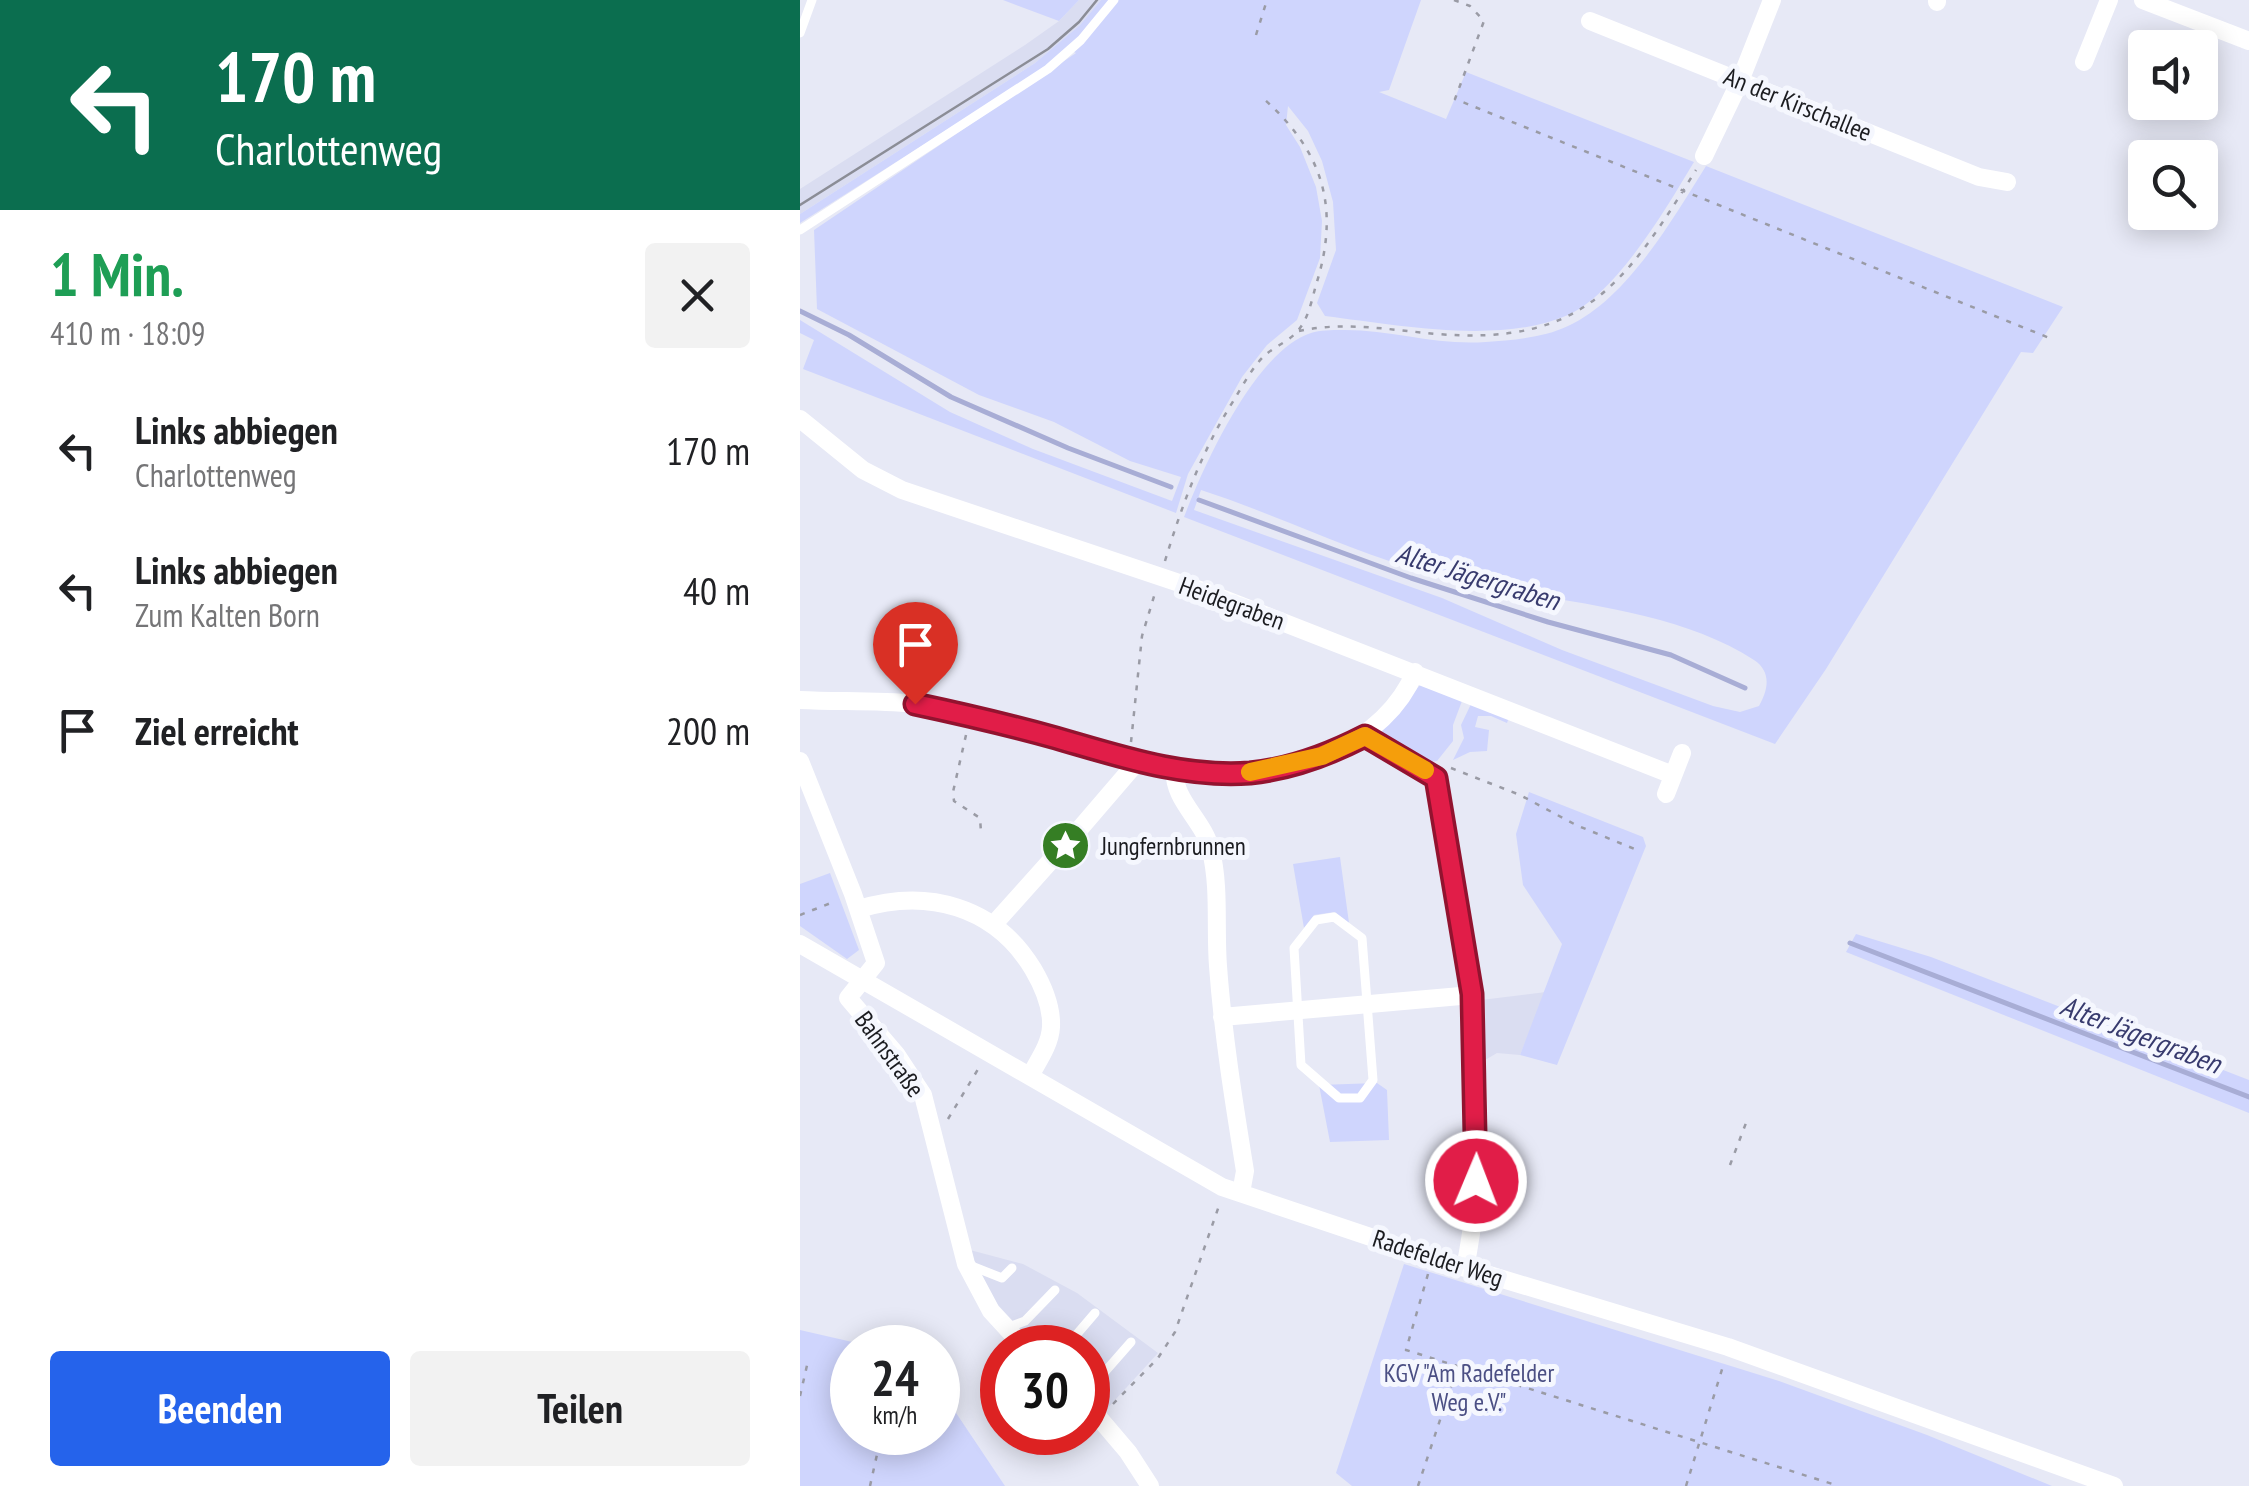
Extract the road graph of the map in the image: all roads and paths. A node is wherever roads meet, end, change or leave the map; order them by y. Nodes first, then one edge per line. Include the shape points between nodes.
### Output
1 (812, 0) edge
2 (1114, 0) edge
3 (1266, 0) edge
4 (1454, 0) edge
5 (1772, 0) edge
6 (2109, 0) edge
7 (2143, 0) edge
8 (1590, 21) dead end
9 (800, 33) edge
10 (1256, 35) dead end
11 (2249, 42) edge
12 (2084, 62) dead end
13 (1740, 81) junction
14 (1266, 100) dead end
15 (1704, 156) joint
16 (2007, 182) dead end
17 (1683, 190) junction
18 (800, 230) edge
19 (1298, 332) junction
20 (2052, 339) dead end
21 (800, 419) edge
22 (1160, 578) junction
23 (1415, 672) junction
24 (800, 700) edge
25 (970, 716) junction
26 (1365, 736) junction
27 (1682, 753) dead end
28 (1133, 760) junction
29 (800, 761) edge
30 (1174, 770) junction
31 (1428, 772) junction
32 (1674, 775) junction
33 (1666, 794) dead end
34 (981, 832) dead end
35 (1072, 838) junction
36 (1636, 850) dead end
37 (1059, 852) junction
38 (856, 902) junction
39 (800, 915) edge
40 (994, 924) junction
41 (800, 944) edge
42 (862, 980) junction
43 (1472, 994) junction
44 (1367, 1002) junction
45 (1298, 1008) junction
46 (1222, 1018) junction
47 (988, 1052) junction
48 (1030, 1076) junction
49 (1746, 1122) dead end
50 (936, 1138) junction
51 (1730, 1165) dead end
52 (1233, 1190) junction
53 (1433, 1258) junction
54 (966, 1264) junction
55 (1012, 1268) dead end
56 (1465, 1268) junction
57 (1055, 1290) dead end
58 (1095, 1313) dead end
59 (1004, 1325) edge
60 (1015, 1325) edge
61 (1085, 1325) edge
62 (1131, 1342) dead end
63 (1728, 1347) junction
64 (808, 1361) dead end
65 (1110, 1366) edge
66 (1458, 1367) junction
67 (800, 1396) edge
68 (1110, 1409) edge
69 (1110, 1432) edge
70 (1700, 1442) junction
71 (877, 1455) edge
72 (870, 1486) edge
73 (1150, 1486) edge
74 (1418, 1486) edge
75 (1686, 1486) edge
76 (1839, 1486) edge
77 (2114, 1486) edge

1 - 9 lane
2 - 18 lane via 1048,69
3 - 10 path
4 - 17 path via 1484,20 1455,99
5 - 13 street
6 - 12 street
7 - 11 street
8 - 13 street, An der Kirschallee
13 - 15 street
13 - 16 street, An der Kirschallee via 1979,177
14 - 19 path via 1302,138 1328,214 1328,239
15 - 17 path
17 - 19 path via 1615,284 1559,322 1484,336 1371,326
17 - 20 path
19 - 22 path via 1263,357 1231,404 1196,469
21 - 22 street, Heidegraben via 888,484
22 - 23 street, Heidegraben
22 - 28 path via 1142,636
23 - 26 street
23 - 32 street, Heidegraben
24 - 25 street via 915,704
25 - 28 street
25 - 34 path via 953,792 954,801 980,818
26 - 30 street via 1268,770
26 - 31 street
27 - 32 street
28 - 30 street
28 - 35 street
29 - 38 street, Bahnstraße
30 - 46 street via 1213,861
31 - 36 path via 1456,768
31 - 43 street via 1440,792
32 - 33 street
35 - 37 path
35 - 37 path
37 - 40 street
38 - 39 path
38 - 40 street via 914,900
38 - 42 street, Bahnstraße via 876,963
40 - 48 street via 1033,969 1048,1006 1051,1029
41 - 42 street, Radefelder Weg
42 - 47 street, Radefelder Weg
42 - 50 street, Bahnstraße via 848,998 916,1082
43 - 44 street
43 - 56 street via 1477,1163
44 - 45 street
44 - 45 lane via 1362,938 1334,917 1316,920 1294,948
44 - 45 lane via 1373,1080 1360,1098 1339,1098 1301,1066
45 - 46 street
46 - 52 street via 1245,1171
47 - 48 street, Radefelder Weg
47 - 50 path
48 - 52 street, Radefelder Weg
49 - 51 path
50 - 54 street, Bahnstraße
52 - 53 street, Radefelder Weg
52 - 68 path via 1174,1332
53 - 56 street, Radefelder Weg
53 - 66 path via 1406,1350
54 - 55 lane via 1002,1278
54 - 59 street, Bahnstraße
56 - 63 street, Radefelder Weg
57 - 60 lane
58 - 61 lane
62 - 65 lane
63 - 70 path
63 - 77 street, Radefelder Weg
64 - 67 path
66 - 70 path
66 - 74 path
69 - 73 street
70 - 75 path
70 - 76 path
71 - 72 path

